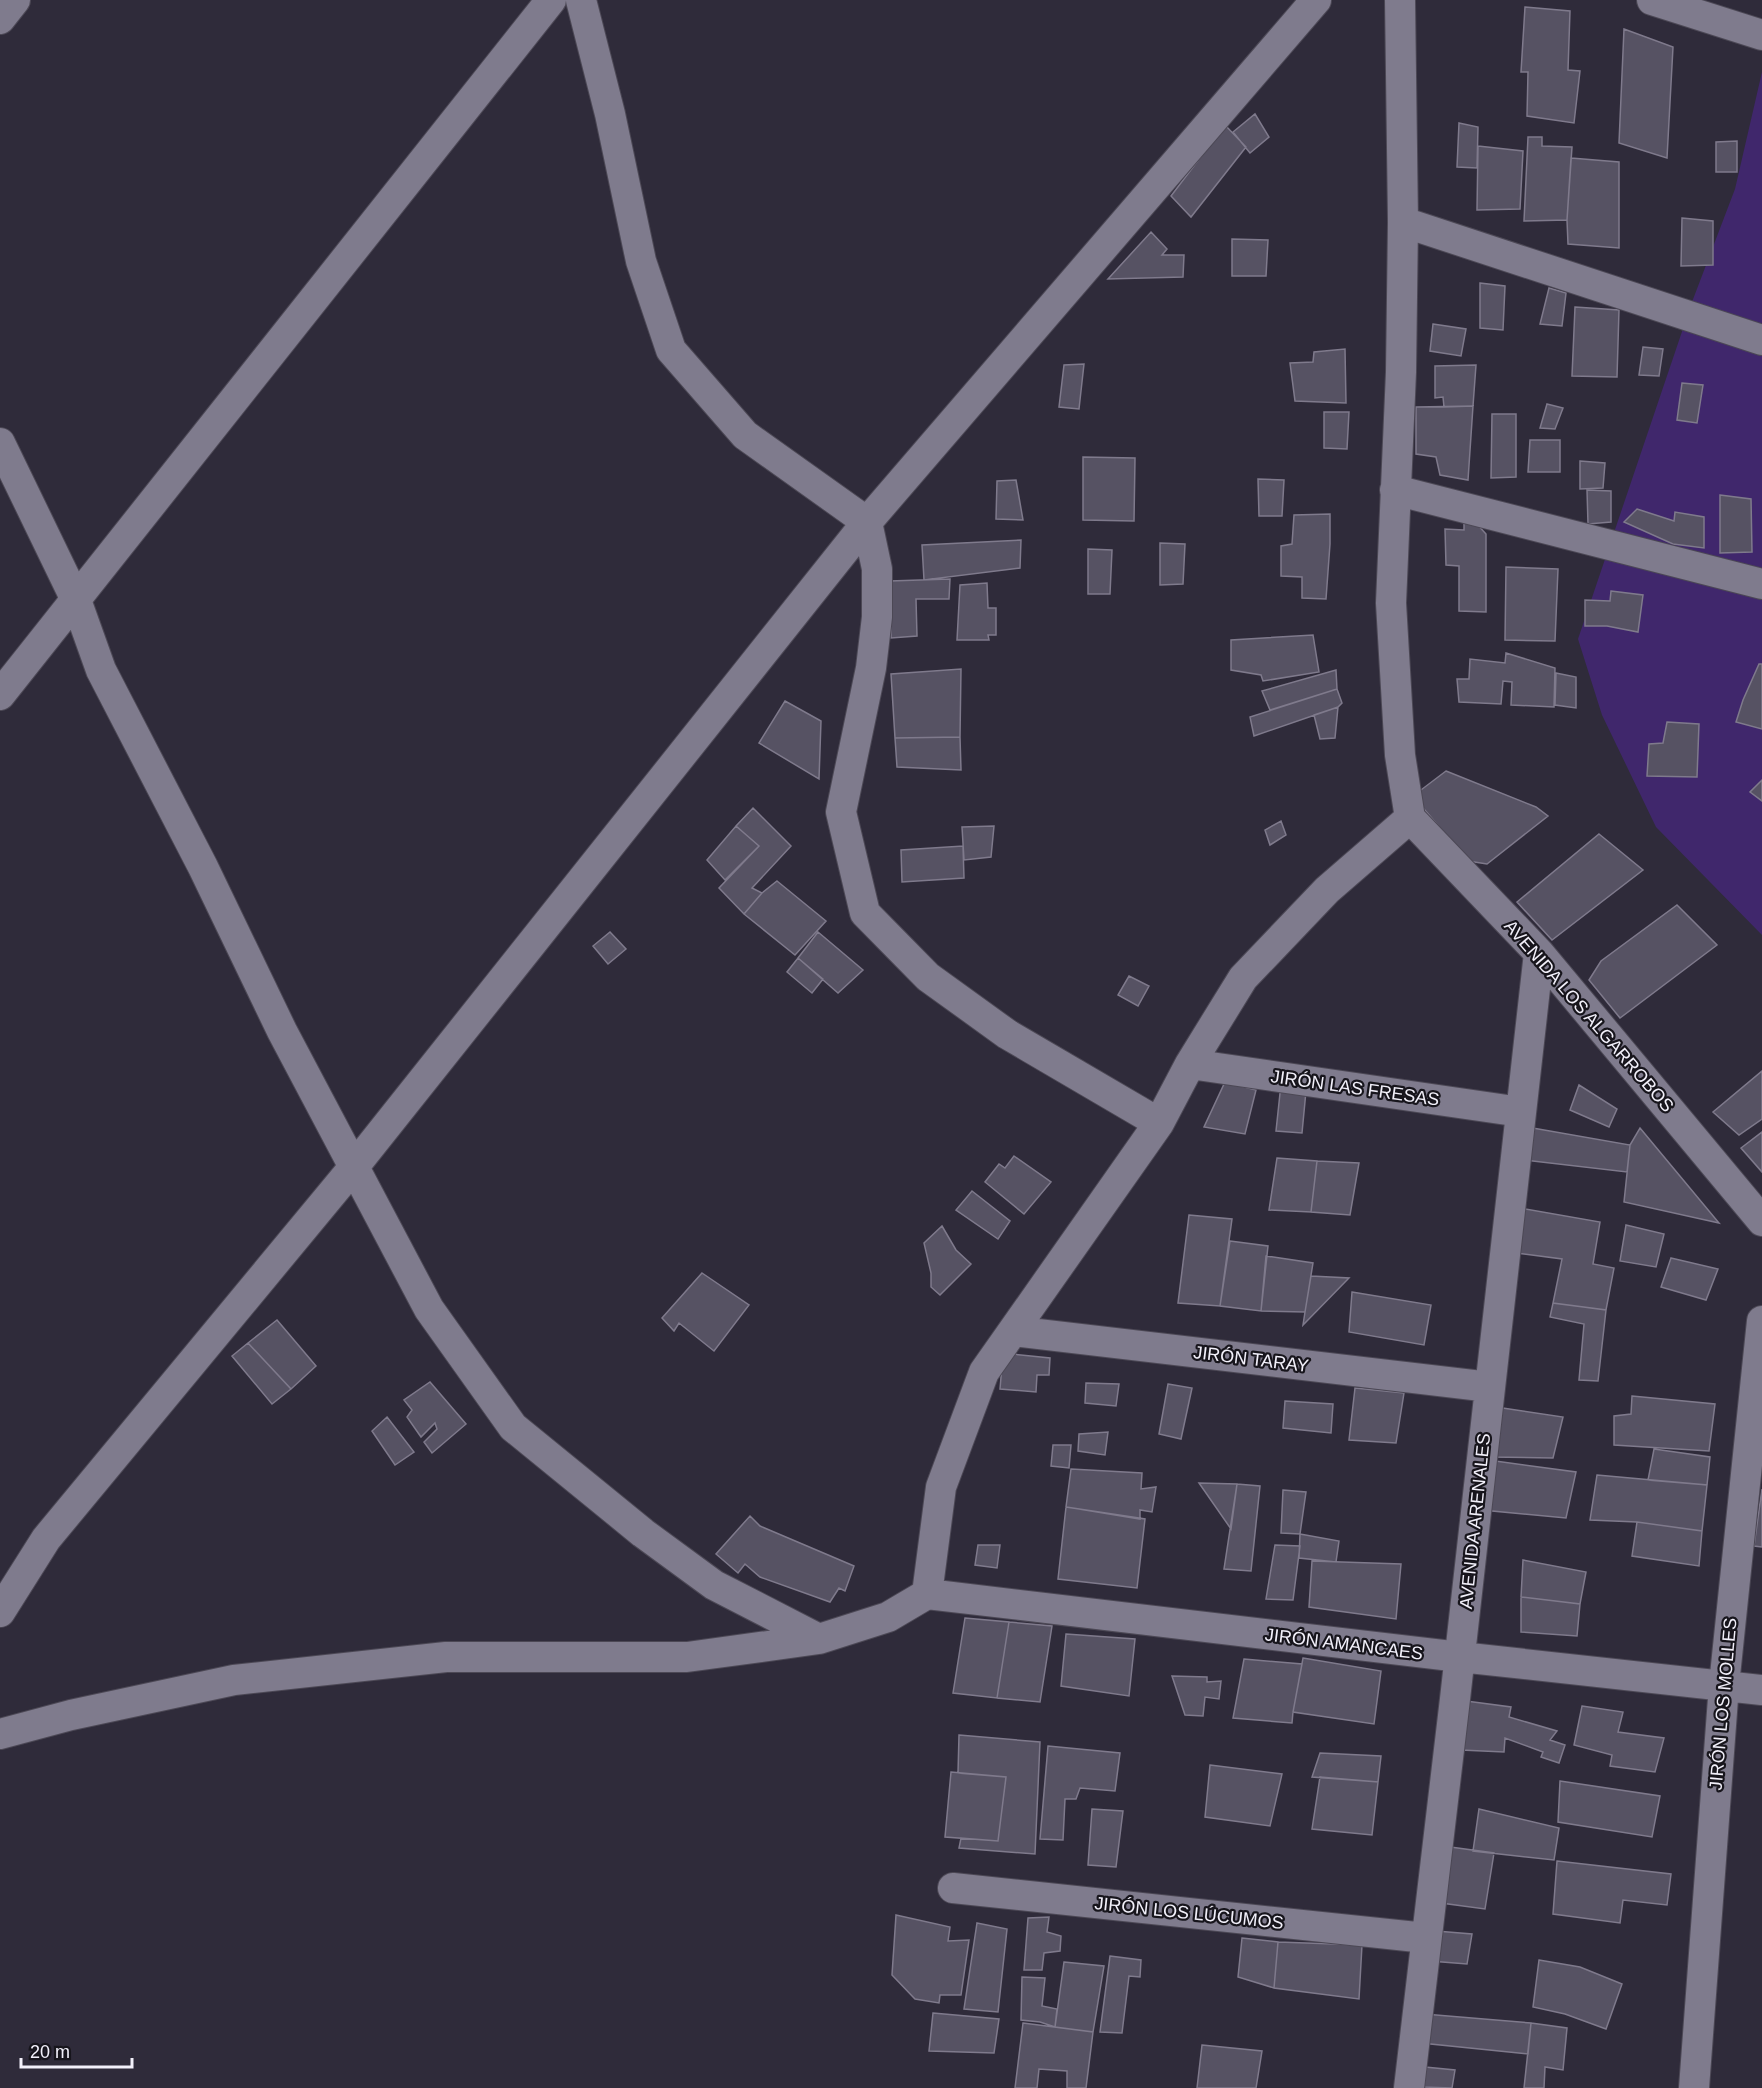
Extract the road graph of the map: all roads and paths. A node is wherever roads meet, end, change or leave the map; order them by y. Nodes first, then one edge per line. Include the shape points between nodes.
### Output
1 (551, 0) edge
2 (581, 0) edge
3 (1316, 0) edge
4 (1400, 0) edge
5 (1652, 0) edge
6 (1762, 35) edge
7 (1403, 222) junction
8 (1762, 340) edge
9 (0, 443) edge
10 (1395, 490) junction
11 (867, 522) junction
12 (1762, 584) edge
13 (76, 600) junction
14 (0, 695) edge
15 (1410, 818) junction
16 (1539, 953) junction
17 (1190, 1064) junction
18 (1521, 1112) junction
19 (1159, 1123) junction
20 (353, 1168) junction
21 (1762, 1221) edge
22 (1762, 1321) edge
23 (1012, 1331) junction
24 (1490, 1387) junction
25 (927, 1594) junction
26 (0, 1612) edge
27 (819, 1639) junction
28 (1460, 1657) junction
29 (1724, 1685) junction
30 (1762, 1690) edge
31 (0, 1734) edge
32 (952, 1888) dead end
33 (1426, 1938) junction
34 (1409, 2088) edge
35 (1694, 2088) edge

1 - 13 street
2 - 11 street via 641,261 670,350 745,435
3 - 11 street
4 - 7 street
5 - 6 street
7 - 8 street
7 - 10 street
9 - 13 street
10 - 12 street
10 - 15 street via 1391,603 1400,755
11 - 19 street via 877,569 877,616 871,668 841,812 865,913 928,977 1007,1034
11 - 20 street
13 - 14 street
13 - 20 street via 101,670
15 - 16 street, AVENIDA LOS ALGARROBOS
15 - 17 street via 1327,890 1243,978
16 - 18 street, AVENIDA ARENALES
16 - 21 street, AVENIDA LOS ALGARROBOS
17 - 18 street, JIRÓN LAS FRESAS
17 - 19 street
18 - 24 street, AVENIDA ARENALES
19 - 23 street
20 - 26 street via 46,1539
20 - 27 street via 429,1309 513,1427 714,1585
22 - 29 street, JIRÓN LOS MOLLES
23 - 24 street, JIRÓN TARAY
23 - 25 street via 984,1371 941,1487
24 - 28 street, AVENIDA ARENALES
25 - 27 street via 888,1617
25 - 28 street, JIRÓN AMANCAES
27 - 31 street via 687,1657 446,1657 234,1680 71,1714
28 - 29 street, JIRÓN AMANCAES
28 - 33 street, AVENIDA ARENALES
29 - 30 street, JIRÓN AMANCAES
29 - 35 street, JIRÓN LOS MOLLES
32 - 33 street, JIRÓN LOS LÚCUMOS
33 - 34 street, AVENIDA ARENALES

